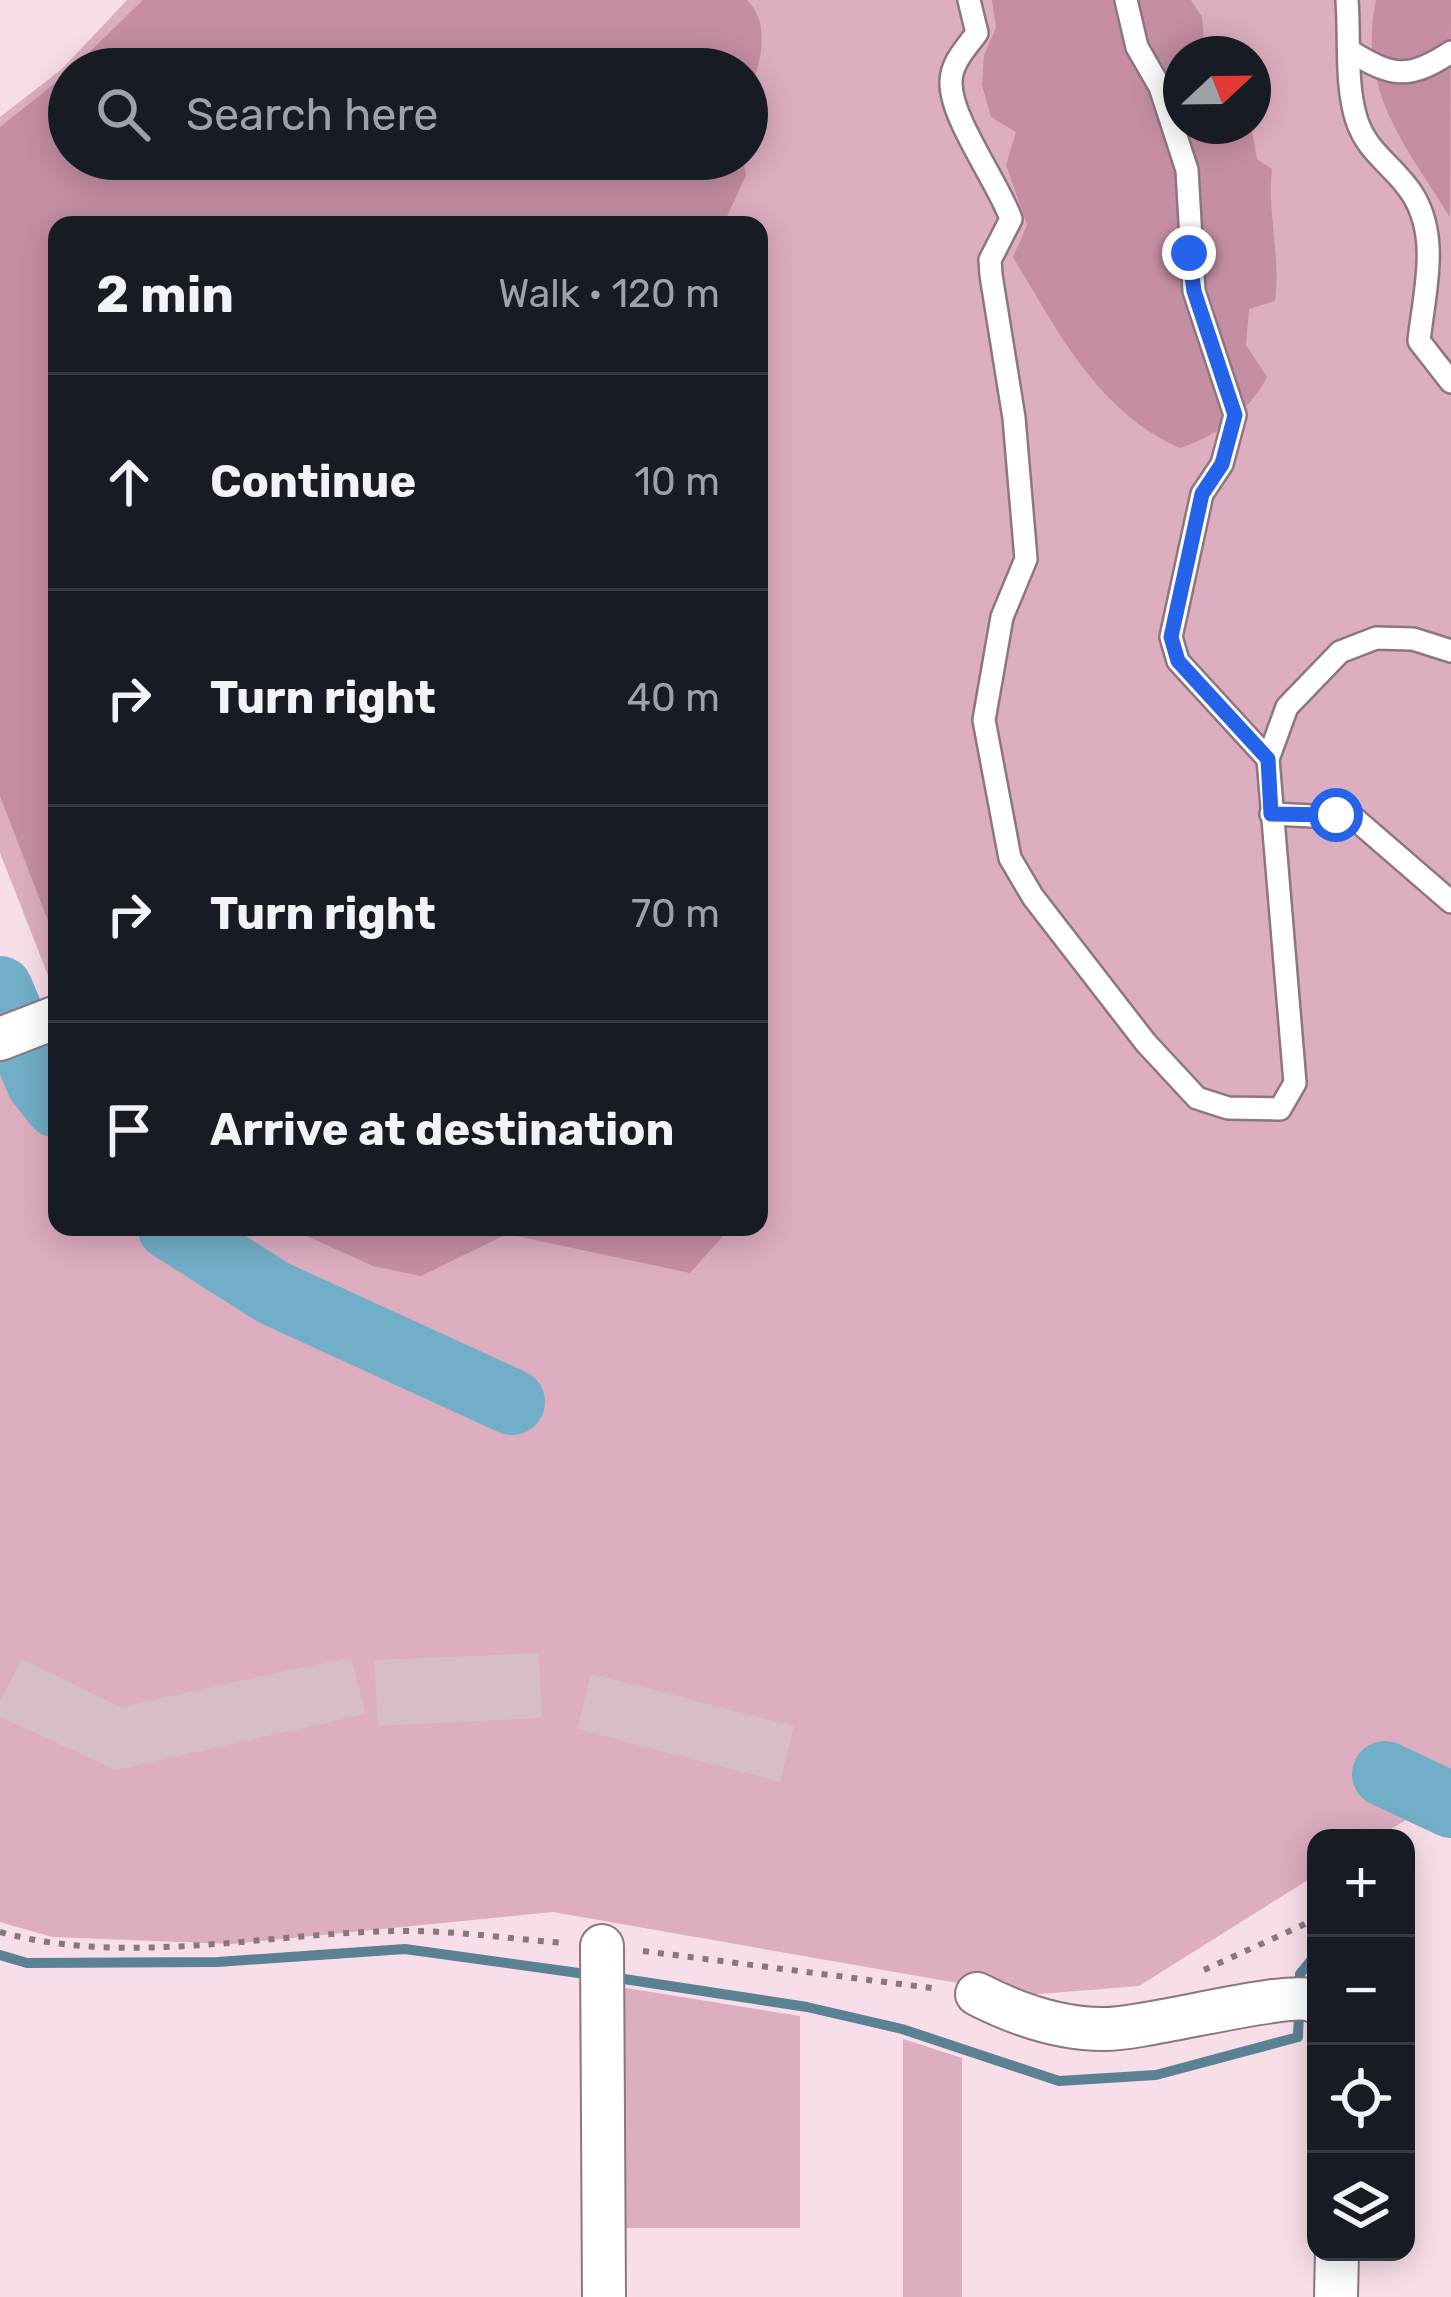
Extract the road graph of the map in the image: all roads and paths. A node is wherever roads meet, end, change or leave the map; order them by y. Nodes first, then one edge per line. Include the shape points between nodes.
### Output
1 (969, 0) edge
2 (1126, 0) edge
3 (1348, 0) edge
4 (1350, 51) junction
5 (1451, 52) edge
6 (1451, 382) edge
7 (1451, 651) edge
8 (1268, 759) junction
9 (1271, 814) junction
10 (1451, 902) edge
11 (48, 1021) edge
12 (0, 1040) edge
13 (0, 1931) edge
14 (602, 1946) joint
15 (977, 1994) dead end
16 (1307, 2000) edge
17 (1337, 2261) edge
18 (604, 2297) edge
19 (1336, 2297) edge

1 - 9 lane via 977,33 956,61 955,103 1012,219 990,260 1026,560 1002,617 984,720 1010,858 1146,1042 1197,1098 1228,1108 1280,1109 1295,1083
2 - 8 lane via 1186,170 1194,291 1235,415 1222,464 1202,494 1171,637 1178,661
3 - 4 lane
4 - 5 lane via 1385,72 1423,70
4 - 6 lane via 1367,146 1413,194 1430,242 1419,341
7 - 8 lane via 1376,638 1340,652 1287,707
8 - 9 lane
9 - 10 lane via 1354,818
11 - 12 street
13 - 14 path via 38,1942 137,1947 409,1931
14 - 18 street
15 - 16 street via 1015,2013 1100,2030
17 - 19 street

